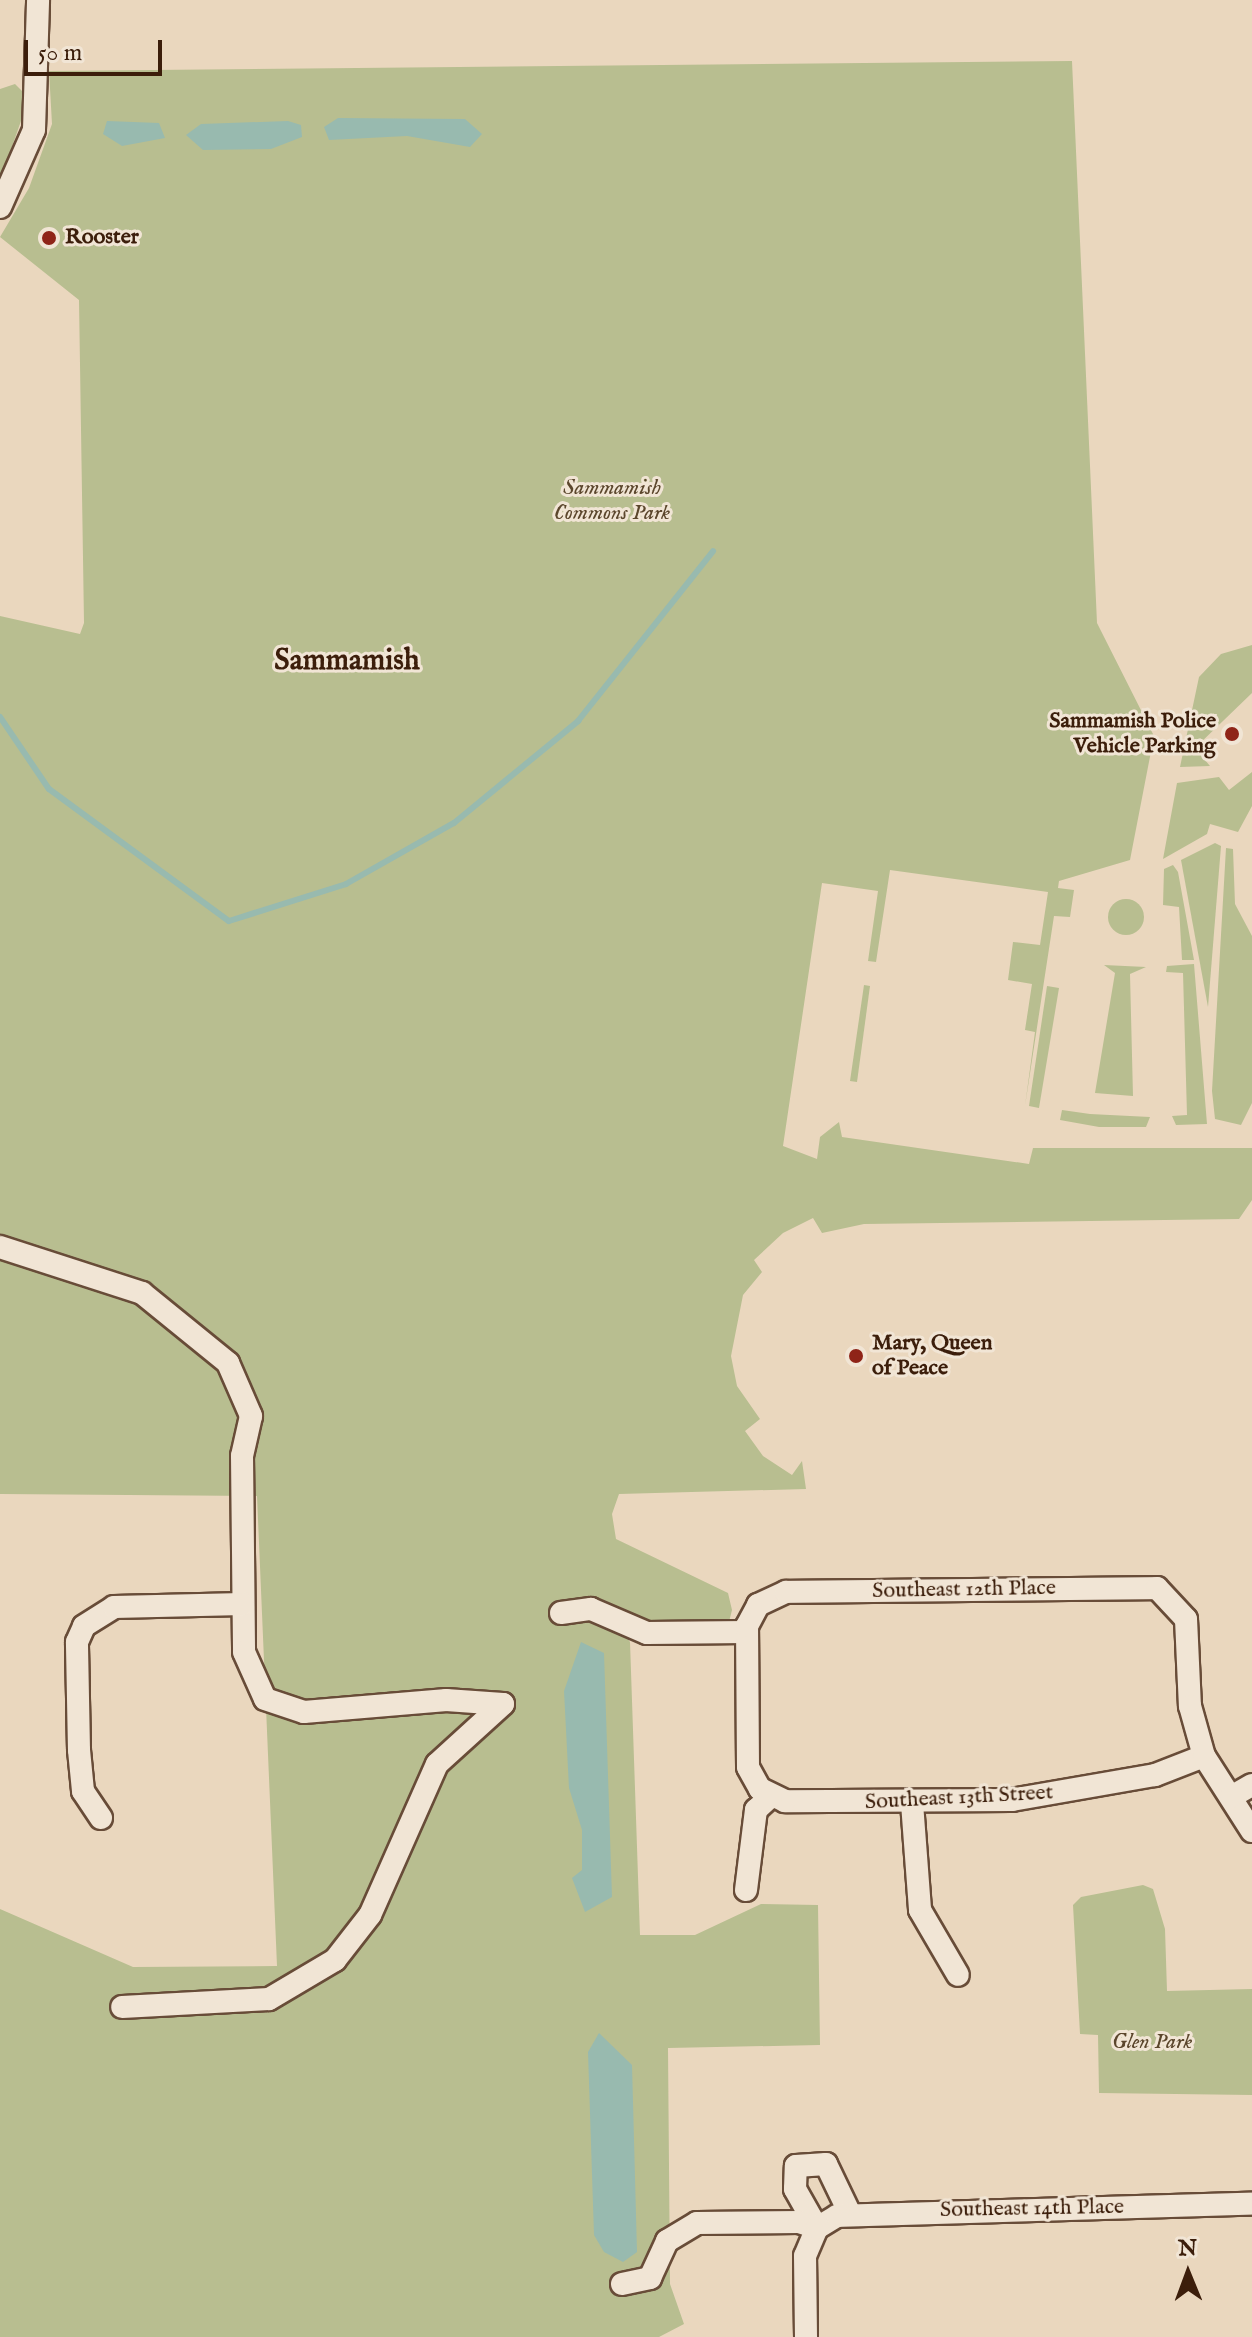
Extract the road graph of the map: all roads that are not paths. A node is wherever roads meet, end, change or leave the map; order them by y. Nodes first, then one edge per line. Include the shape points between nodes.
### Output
1 (38, 0) edge
2 (0, 207) edge
3 (0, 1247) edge
4 (243, 1604) junction
5 (561, 1613) dead end
6 (746, 1632) junction
7 (1204, 1756) junction
8 (1252, 1785) edge
9 (766, 1793) junction
10 (1231, 1797) junction
11 (912, 1803) junction
12 (101, 1818) dead end
13 (1252, 1831) edge
14 (746, 1890) dead end
15 (958, 1975) dead end
16 (122, 2007) dead end
17 (1252, 2204) edge
18 (850, 2214) junction
19 (817, 2228) junction
20 (622, 2284) dead end
21 (806, 2337) edge

1 - 2 street via 34,130
3 - 4 street via 142,1293 228,1363 251,1416 242,1456
4 - 12 street via 114,1607 89,1621 77,1642 79,1750 83,1791
4 - 16 street via 244,1652 274,1706 304,1712 446,1700 503,1704 437,1764 370,1915 335,1960 269,1999
5 - 6 street via 591,1609 647,1633
6 - 7 street, Southeast 12th Place via 758,1605 802,1592 1144,1587 1171,1595 1186,1619 1190,1706
6 - 9 street via 747,1759
7 - 10 street
7 - 11 street, Southeast 13th Street via 1155,1775 1052,1795
8 - 10 street
9 - 11 street, Southeast 13th Street
9 - 14 street via 756,1810
10 - 13 street
11 - 15 street via 920,1910
17 - 18 street, Southeast 14th Place
18 - 19 street, Southeast 14th Place
18 - 19 street via 826,2164 796,2166 795,2189
19 - 20 street via 799,2222 697,2223 667,2241 650,2278
19 - 21 street via 805,2256

